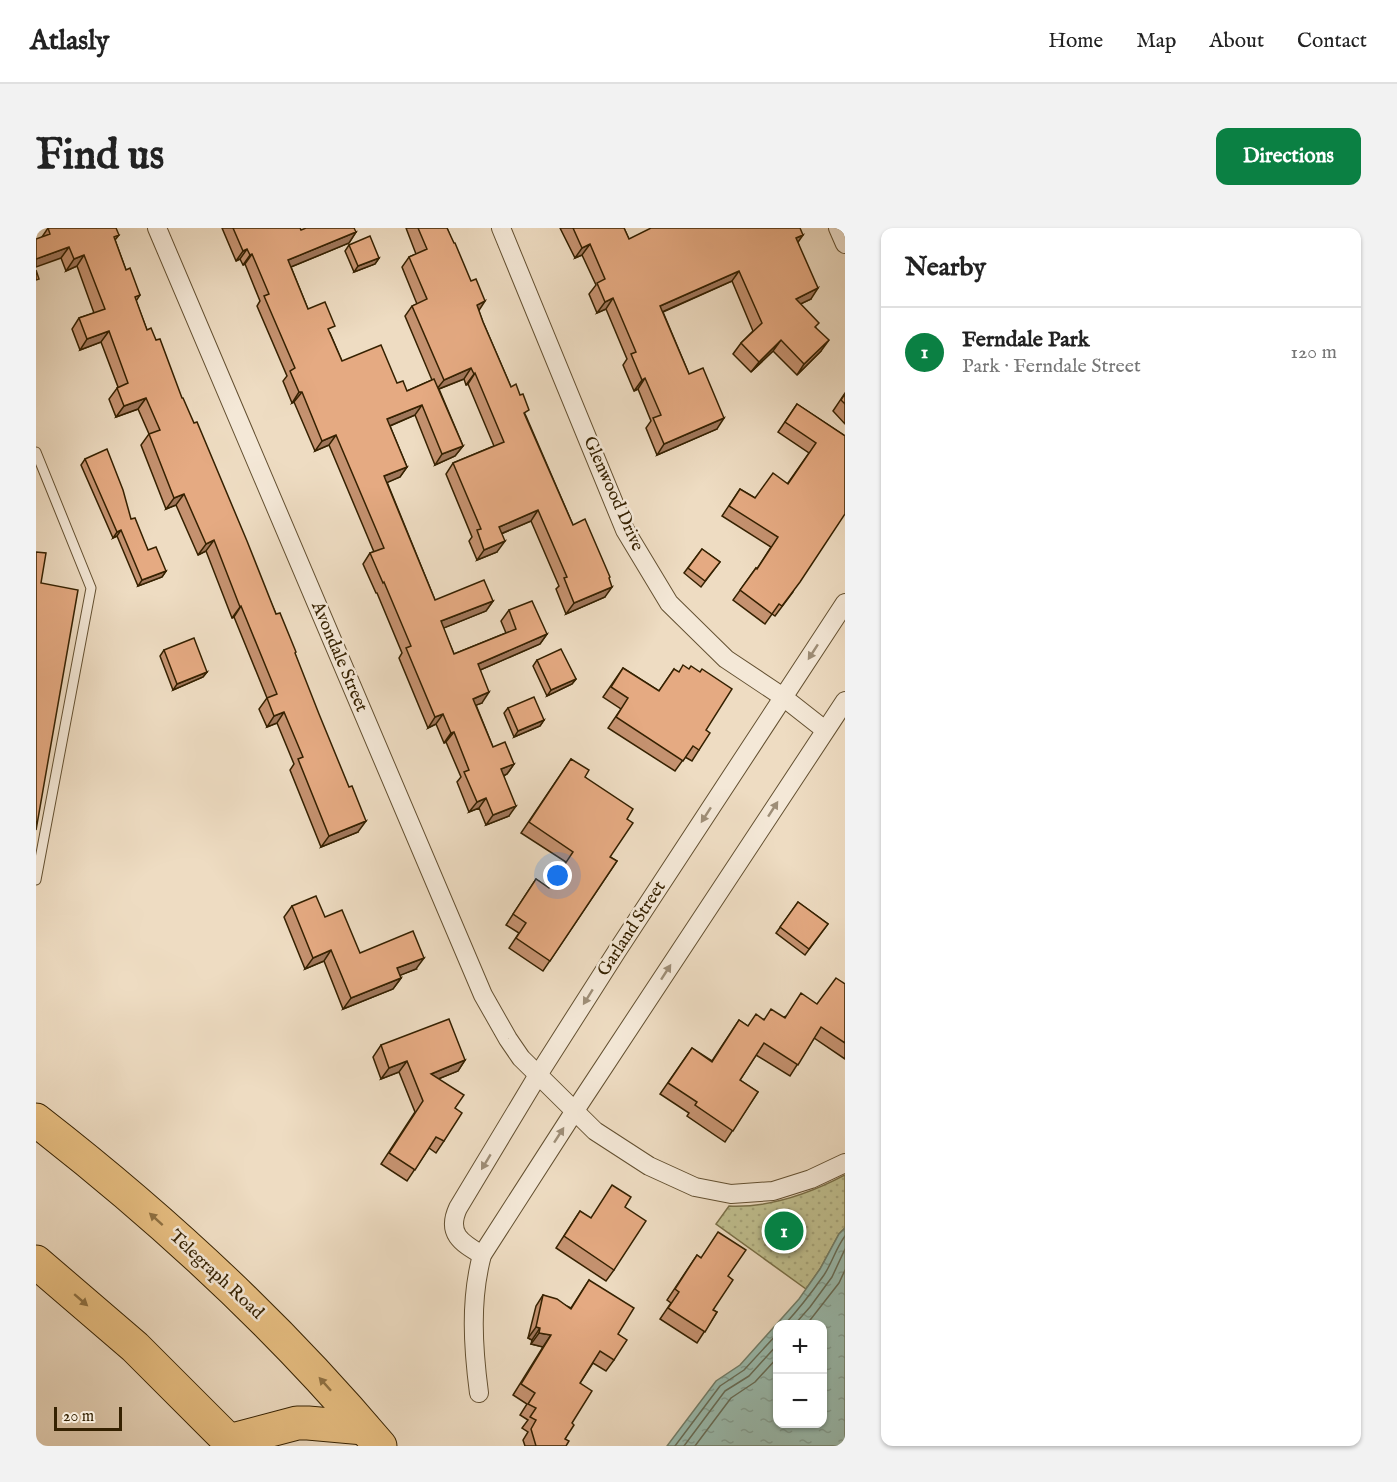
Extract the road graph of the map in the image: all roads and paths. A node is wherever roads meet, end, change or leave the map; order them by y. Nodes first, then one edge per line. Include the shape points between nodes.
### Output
1 (157, 228) edge
2 (501, 228) edge
3 (838, 228) edge
4 (845, 244) edge
5 (36, 452) edge
6 (845, 603) edge
7 (783, 698) junction
8 (845, 701) edge
9 (825, 730) junction
10 (36, 880) edge
11 (538, 1075) junction
12 (574, 1112) junction
13 (36, 1119) edge
14 (845, 1163) edge
15 (482, 1255) junction
16 (36, 1262) edge
17 (478, 1393) dead end
18 (372, 1437) edge
19 (231, 1443) edge

1 - 11 street, Avondale Street via 483,995 521,1058
2 - 7 street, Glenwood Drive via 625,530 663,594 726,659
3 - 4 street
5 - 10 lane via 91,588
6 -> 7 street, Garland Street
7 - 9 street, Glenwood Drive
7 -> 11 street, Garland Street
8 - 9 street
12 -> 9 street
11 - 12 street, Avondale Street
11 -> 15 street, Garland Street via 455,1215 458,1237
12 - 14 street, Avondale Street via 595,1131 649,1166 695,1187 731,1194 773,1191
15 -> 12 street
18 -> 13 highway, Telegraph Road via 281,1336 196,1255
15 - 17 street via 473,1331
16 -> 19 highway via 135,1347
18 - 19 highway via 308,1423

